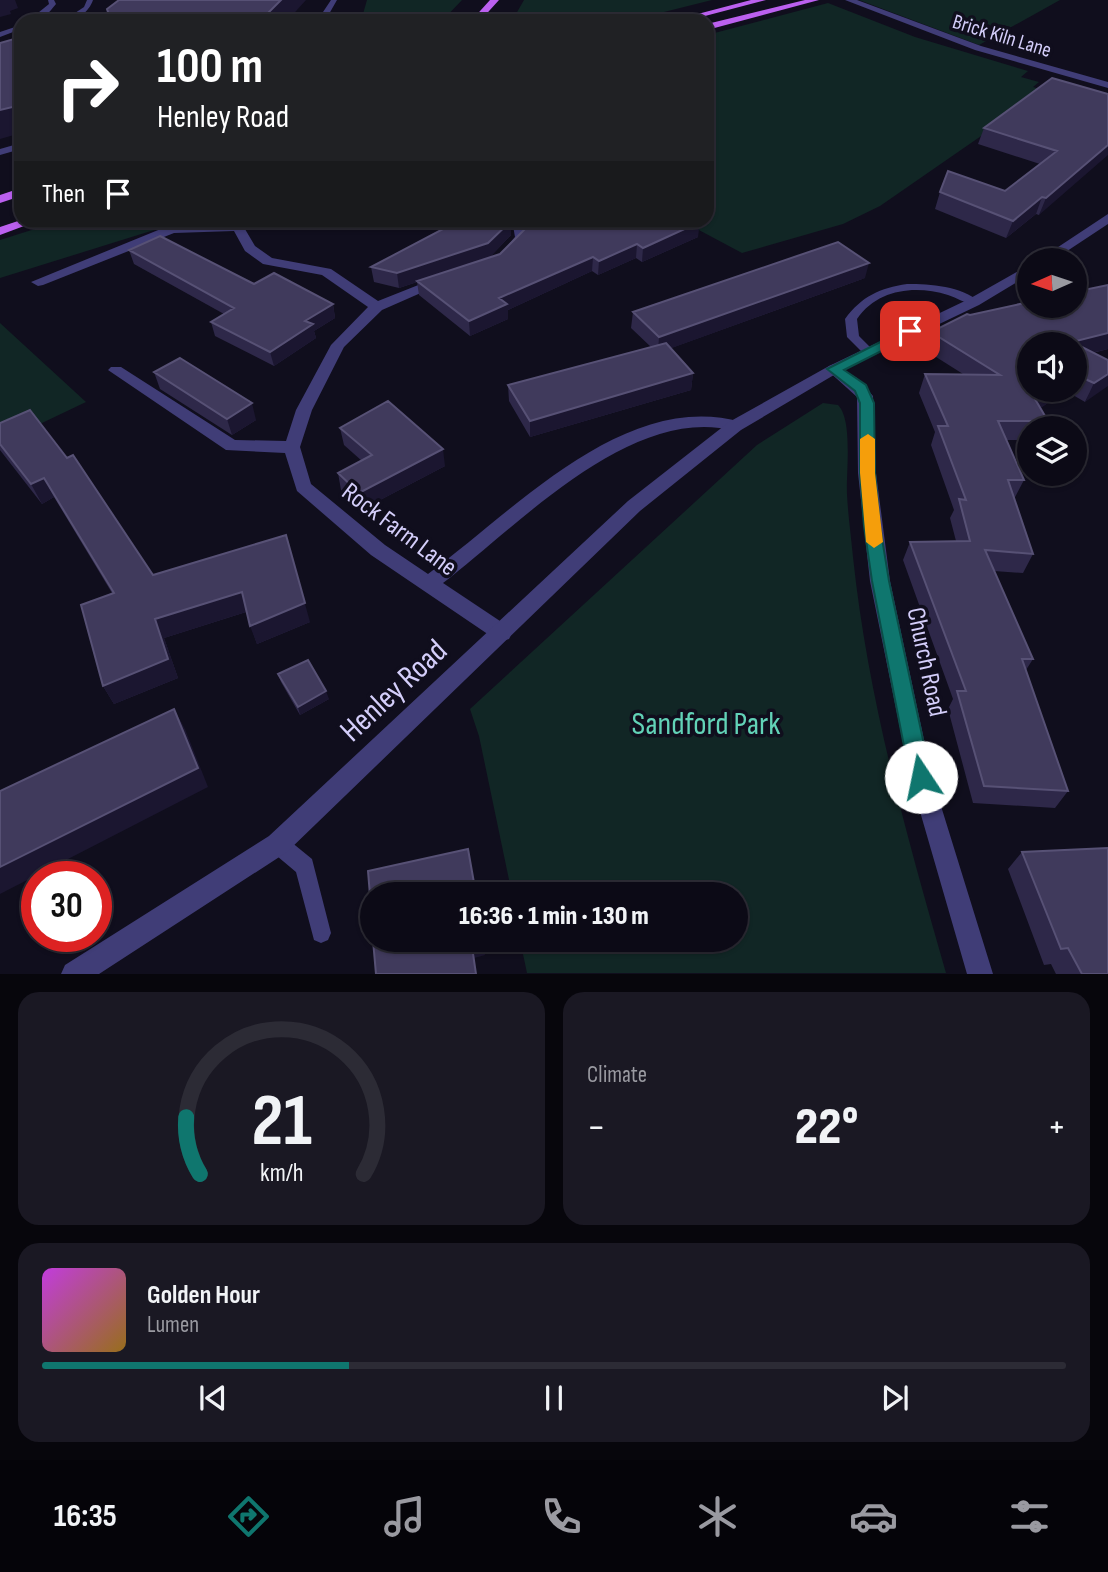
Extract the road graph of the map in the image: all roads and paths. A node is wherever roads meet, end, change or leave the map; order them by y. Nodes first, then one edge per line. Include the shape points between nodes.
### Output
1 (51, 0) edge
2 (90, 0) edge
3 (495, 0) edge
4 (762, 0) edge
5 (815, 0) edge
6 (849, 0) edge
7 (44, 14) edge
8 (78, 14) edge
9 (482, 14) edge
10 (705, 14) edge
11 (714, 25) edge
12 (1108, 85) edge
13 (1108, 218) edge
14 (184, 228) edge
15 (244, 228) edge
16 (525, 232) edge
17 (1063, 248) edge
18 (495, 263) edge
19 (456, 276) edge
20 (1017, 276) edge
21 (38, 282) dead end
22 (974, 302) junction
23 (377, 307) junction
24 (867, 351) junction
25 (834, 369) junction
26 (116, 370) dead end
27 (735, 426) junction
28 (292, 447) junction
29 (427, 585) junction
30 (502, 633) junction
31 (278, 844) junction
32 (321, 933) dead end
33 (74, 974) edge
34 (980, 974) edge

1 - 7 lane via 53,4
2 - 8 lane
3 - 9 main road
4 - 10 main road
5 - 11 main road
6 - 12 street, Brick Kiln Lane via 978,48
13 - 17 street
14 - 21 street
15 - 23 street via 250,248 268,261 326,272
16 - 18 street
19 - 23 street
20 - 22 street, Henley Road
22 - 24 street, Henley Road
22 - 24 lane via 959,293 909,288 870,298 851,319 853,337
23 - 28 street via 338,345 304,410
24 - 25 street, Henley Road
25 - 27 street, Henley Road
25 - 34 street, Church Road via 865,396 880,581 921,777
26 - 28 street via 232,446
27 - 29 street via 717,420 666,426 625,439 560,478
27 - 30 street, Henley Road via 635,506
28 - 29 street, Rock Farm Lane via 303,487
29 - 30 street, Rock Farm Lane
30 - 31 street, Henley Road
31 - 32 lane via 305,866
31 - 33 street, Henley Road

